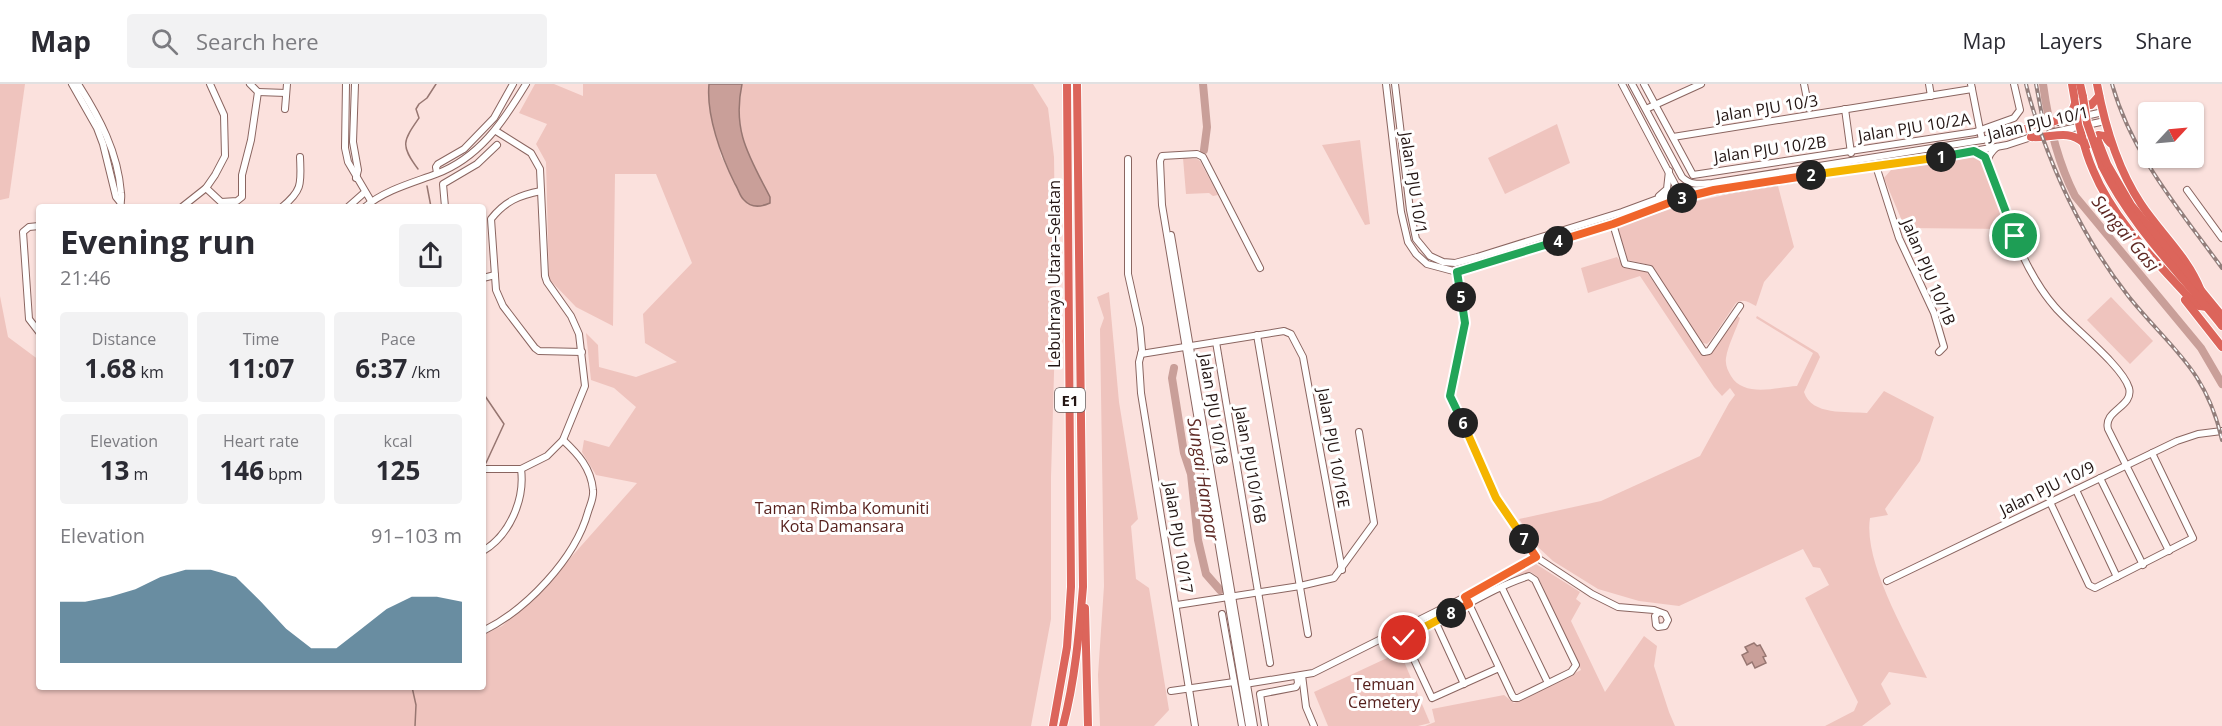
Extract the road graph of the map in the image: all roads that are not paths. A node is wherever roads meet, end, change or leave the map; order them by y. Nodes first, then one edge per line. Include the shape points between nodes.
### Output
1 (72, 84) edge
2 (78, 84) edge
3 (210, 84) edge
4 (250, 84) edge
5 (287, 84) edge
6 (346, 84) edge
7 (355, 84) edge
8 (513, 84) edge
9 (526, 84) edge
10 (1067, 84) edge
11 (1077, 84) edge
12 (1386, 84) edge
13 (1395, 84) edge
14 (1622, 84) edge
15 (1632, 84) edge
16 (1644, 84) edge
17 (1701, 84) edge
18 (1804, 84) edge
19 (1929, 84) edge
20 (2014, 84) edge
21 (2072, 84) edge
22 (2080, 84) edge
23 (2086, 84) edge
24 (2097, 84) edge
25 (2102, 84) edge
26 (1971, 87) edge
27 (258, 92) junction
28 (286, 93) junction
29 (1931, 96) junction
30 (2099, 96) junction
31 (2082, 98) junction
32 (1656, 105) junction
33 (285, 109) dead end
34 (1646, 109) junction
35 (1809, 109) dead end
36 (1845, 109) junction
37 (2104, 117) junction
38 (2065, 119) junction
39 (2079, 122) junction
40 (1980, 129) junction
41 (496, 130) junction
42 (2068, 131) junction
43 (2033, 135) junction
44 (1650, 136) junction
45 (1673, 137) junction
46 (1982, 140) junction
47 (497, 145) dead end
48 (2085, 146) junction
49 (1997, 147) junction
50 (2113, 148) junction
51 (1851, 151) junction
52 (1974, 151) junction
53 (1669, 152) junction
54 (1404, 154) junction
55 (300, 158) dead end
56 (1128, 159) dead end
57 (1986, 159) junction
58 (1852, 160) junction
59 (2105, 165) junction
60 (1876, 166) junction
61 (1669, 171) junction
62 (114, 172) junction
63 (437, 173) junction
64 (356, 178) junction
65 (1398, 180) junction
66 (1713, 187) junction
67 (206, 188) junction
68 (540, 190) junction
69 (2187, 190) dead end
70 (1679, 191) junction
71 (365, 192) junction
72 (1677, 200) junction
73 (371, 201) junction
74 (1652, 201) junction
75 (120, 204) edge
76 (186, 204) edge
77 (286, 204) edge
78 (351, 204) edge
79 (368, 204) edge
80 (445, 204) edge
81 (491, 219) junction
82 (486, 220) edge
83 (1596, 220) junction
84 (1613, 224) junction
85 (36, 226) edge
86 (1578, 235) junction
87 (2222, 238) edge
88 (2180, 253) junction
89 (1260, 268) dead end
90 (1457, 272) junction
91 (2167, 273) junction
92 (495, 275) junction
93 (486, 277) edge
94 (2201, 291) junction
95 (1740, 306) dead end
96 (2207, 307) junction
97 (2222, 316) edge
98 (2222, 326) edge
99 (36, 328) edge
100 (1257, 335) junction
101 (1216, 342) junction
102 (1189, 347) junction
103 (2222, 347) edge
104 (1939, 351) dead end
105 (582, 352) junction
106 (1141, 354) junction
107 (2222, 431) edge
108 (1359, 432) dead end
109 (562, 440) junction
110 (2152, 453) junction
111 (2126, 465) junction
112 (486, 469) edge
113 (520, 469) junction
114 (2100, 478) junction
115 (2076, 490) junction
116 (2050, 502) junction
117 (486, 549) edge
118 (2169, 551) junction
119 (1536, 557) junction
120 (2143, 564) junction
121 (1341, 570) junction
122 (2117, 577) junction
123 (1887, 581) dead end
124 (1300, 586) junction
125 (1083, 587) junction
126 (1502, 588) junction
127 (1258, 592) junction
128 (1230, 597) junction
129 (1467, 601) junction
130 (1177, 605) junction
131 (1222, 614) dead end
132 (1657, 615) dead end
133 (1435, 621) junction
134 (486, 629) edge
135 (1308, 634) dead end
136 (1270, 663) dead end
137 (1499, 668) junction
138 (1300, 675) junction
139 (1234, 682) junction
140 (1548, 683) junction
141 (1245, 684) junction
142 (1464, 684) junction
143 (1188, 688) junction
144 (1171, 691) dead end
145 (1052, 726) edge
146 (1063, 726) edge
147 (1088, 726) edge
148 (1195, 726) edge
149 (1242, 726) edge
150 (1249, 726) edge
151 (1254, 726) edge
152 (1265, 726) edge
153 (1314, 726) edge

1 - 62 street via 97,128
2 - 62 street via 103,125
3 - 67 street via 224,115 225,156
4 - 27 street
5 - 28 street
6 - 64 street via 345,148
7 - 64 street
8 - 63 street via 494,118 464,148 436,166
9 - 41 street
10 - 145 highway, Lebuhraya Utara–Selatan / E1 via 1071,587 1067,647
11 - 125 highway, Lebuhraya Utara–Selatan / E1
12 - 65 street, Jalan PJU 10/1
13 - 54 street, Jalan PJU 10/1
14 - 44 street
15 - 34 street
16 - 32 street
17 - 32 street
18 - 35 street
19 - 29 street
20 - 40 street, Jalan PJU 10/2A via 2020,111 2014,118
21 - 31 highway
22 - 31 highway
23 - 31 highway
24 - 30 highway
25 - 88 highway via 2123,159
26 - 29 street, Jalan PJU 10/3
26 - 40 street
27 - 28 street
27 - 67 street via 242,175 242,197 221,202
28 - 33 street
29 - 36 street, Jalan PJU 10/3
30 - 31 highway via 2091,105
30 - 37 highway
31 - 38 highway
31 - 39 highway
31 - 59 highway, bridge via 2092,139
32 - 34 street
32 - 45 street
34 - 53 street
36 - 45 street, Jalan PJU 10/3
36 - 51 street
37 - 39 street, Jalan PJU 10/1
37 - 50 highway
38 - 39 street, Jalan PJU 10/1
38 - 43 highway via 2038,126
39 - 42 street, Jalan PJU 10/1
39 - 48 highway
40 - 46 street
40 - 51 street, Jalan PJU 10/2A
41 - 63 street via 469,157
41 - 68 street via 531,153 540,169
42 - 43 highway
42 - 48 highway
43 - 46 street, Jalan PJU 10/1
43 - 49 street, Jalan PJU 10/1
44 - 53 street
44 - 61 street
45 - 51 street, Jalan PJU 10/2B via 1693,175
46 - 58 street, Jalan PJU 10/1
47 - 80 street via 477,164 443,184
48 - 50 highway via 2098,135
48 - 91 highway via 2092,169 2114,210
49 - 52 street, Jalan PJU 10/1
49 - 57 street
50 - 88 highway via 2140,202
51 - 58 street
52 - 57 street
52 - 60 street, Jalan PJU 10/1
53 - 66 street via 1687,183
54 - 65 street
54 - 83 street, Jalan PJU 10/1 via 1416,239 1430,256 1443,261 1455,263
55 - 77 street via 301,183
56 - 106 street, Jalan PJU 10/17 via 1128,274 1140,328
57 - 111 street via 2009,223 2041,288 2128,386 2126,401 2106,423
58 - 66 street, Jalan PJU 10/1
59 - 94 highway via 2131,205
59 - 96 highway via 2115,191 2139,226
60 - 66 street, Jalan PJU 10/1
60 - 104 street, Jalan PJU 10/1B via 1899,238 1934,313 1944,347
61 - 70 street
61 - 74 street via 1667,189
62 - 75 street via 122,195
63 - 73 street
64 - 71 street
65 - 90 street, Jalan PJU 10/1 via 1408,242 1427,264
66 - 70 street, Jalan PJU 10/1
66 - 72 street, Jalan PJU 10/1
67 - 76 street
68 - 81 street via 515,197
68 - 105 street via 545,276 571,316
69 - 87 street
70 - 72 street
70 - 74 street, Jalan PJU 10/1
71 - 73 street
71 - 78 street
72 - 84 street, Jalan PJU 10/1
73 - 79 street
74 - 83 street, Jalan PJU 10/1
81 - 82 street
81 - 92 street
83 - 86 street
84 - 86 street, Jalan PJU 10/1
84 - 95 street via 1625,264 1650,269 1704,352 1709,351
85 - 99 street via 23,232 29,319
86 - 90 street, Jalan PJU 10/1
88 - 94 highway via 2194,272
89 - 102 street, Jalan PJU 10/18 via 1203,157 1162,156 1161,191
90 - 119 street via 1465,323 1450,396 1496,498
91 - 96 highway via 2193,302
91 - 103 highway
92 - 93 street
92 - 105 street via 503,306 535,348 543,352
94 - 97 highway
96 - 98 highway
100 - 101 street
100 - 121 street, Jalan PJU 10/16E via 1284,330 1291,334 1303,357
100 - 124 street
101 - 102 street
101 - 127 street, Jalan PJU10/16B
102 - 106 street
102 - 128 street, Jalan PJU 10/18
105 - 109 street via 585,386
106 - 130 street, Jalan PJU 10/17 via 1144,414
107 - 110 street, Jalan PJU 10/9 via 2187,437
108 - 121 street via 1374,524
109 - 113 street via 544,459
109 - 134 street via 584,462 593,488 583,530 556,570 509,616
110 - 111 street, Jalan PJU 10/9
110 - 118 street via 2193,536 2191,541
111 - 114 street, Jalan PJU 10/9
111 - 118 street
112 - 113 street
113 - 117 street via 522,488 514,515
114 - 115 street, Jalan PJU 10/9
114 - 120 street
115 - 116 street, Jalan PJU 10/9
115 - 122 street
116 - 122 street via 2089,585 2094,588
116 - 123 street, Jalan PJU 10/9
118 - 120 street
119 - 129 street
119 - 132 street via 1618,607 1654,610
120 - 122 street
121 - 124 street via 1332,580
124 - 127 street
124 - 135 street
125 - 146 highway via 1076,658
125 - 147 highway
126 - 129 street
126 - 140 street
126 - 140 street via 1526,576 1535,580 1576,665 1571,672
127 - 128 street
127 - 136 street, Jalan PJU10/16B
128 - 130 street
128 - 141 street, Jalan PJU 10/18
129 - 133 street
129 - 137 street
129 - 138 street via 1313,673
130 - 143 street, Jalan PJU 10/17
131 - 139 street
133 - 142 street
133 - 142 street via 1407,635 1404,641 1432,698
137 - 140 street via 1514,698
137 - 142 street
138 - 141 street
138 - 152 street via 1296,687 1260,694
138 - 153 street
139 - 143 street
139 - 149 street
141 - 150 street
141 - 151 street
143 - 144 street
143 - 148 street, Jalan PJU 10/17

